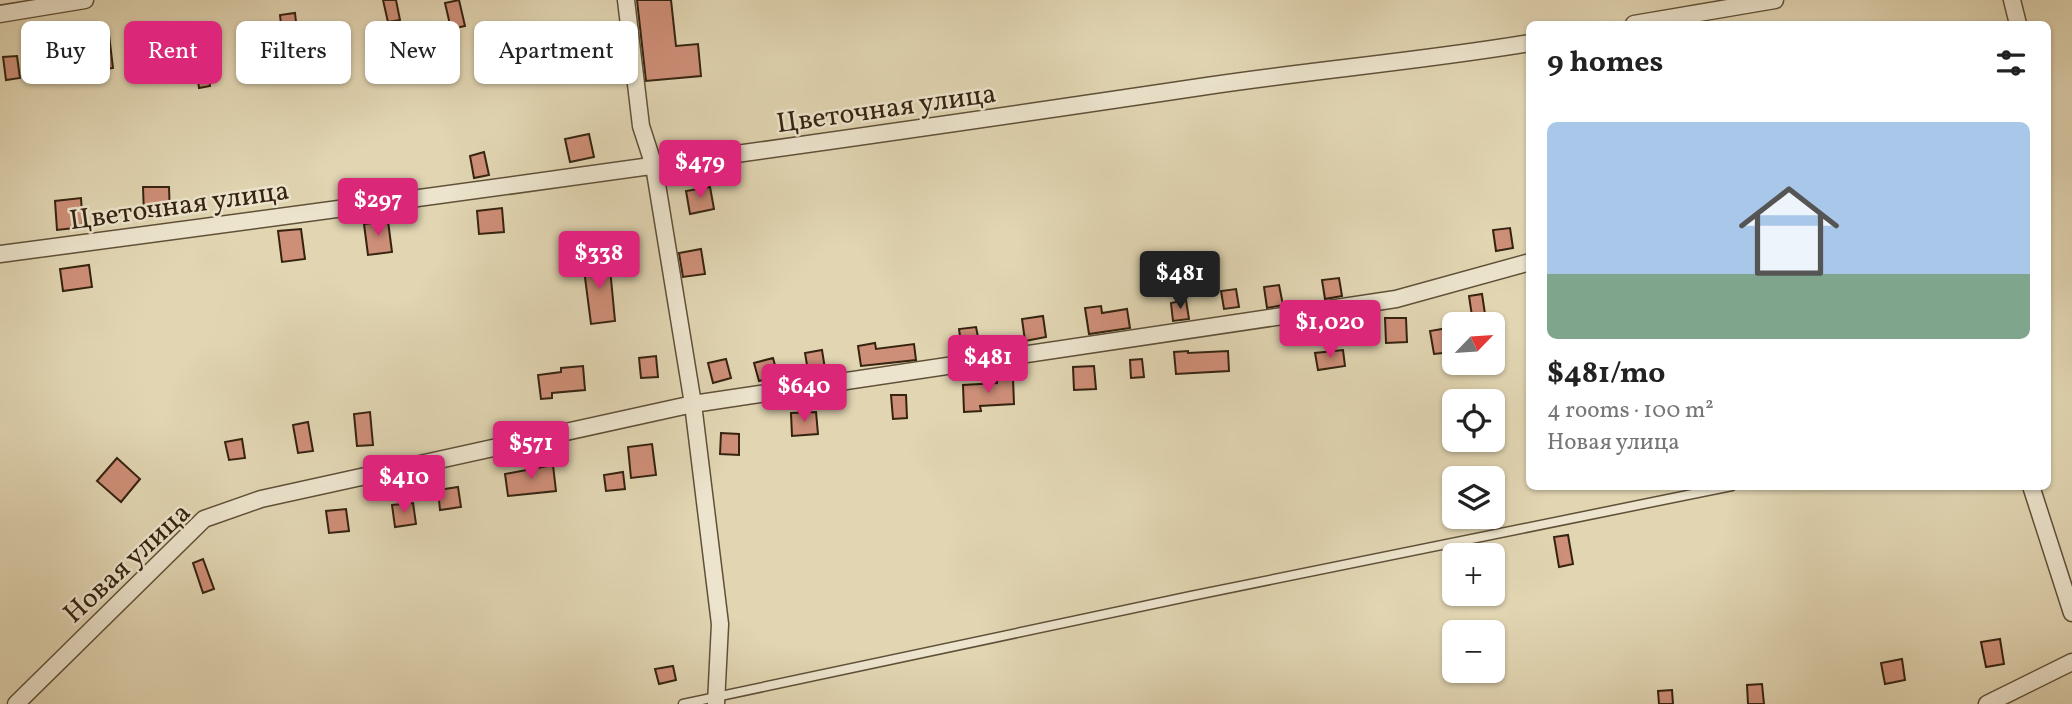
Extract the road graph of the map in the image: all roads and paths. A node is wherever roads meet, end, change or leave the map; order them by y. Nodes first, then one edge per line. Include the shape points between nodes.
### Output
1 (85, 0) edge
2 (626, 0) edge
3 (1775, 0) edge
4 (2012, 0) edge
5 (0, 14) edge
6 (1652, 21) edge
7 (2017, 21) edge
8 (1526, 44) edge
9 (654, 166) junction
10 (0, 254) edge
11 (1526, 262) edge
12 (693, 404) junction
13 (1712, 490) edge
14 (2032, 490) edge
15 (2072, 613) edge
16 (2072, 662) edge
17 (716, 701) edge
18 (16, 704) edge
19 (683, 704) edge
20 (1987, 704) edge

1 - 5 street
2 - 9 street via 641,127
3 - 6 street
4 - 7 street
8 - 9 street, Цветочная улица
9 - 10 street, Цветочная улица
9 - 12 street
11 - 12 street, Новая улица via 1396,299
12 - 17 street via 720,624
12 - 18 street, Новая улица via 261,499 204,519
13 - 17 lane via 1191,596
14 - 15 street
16 - 20 street
17 - 19 lane

